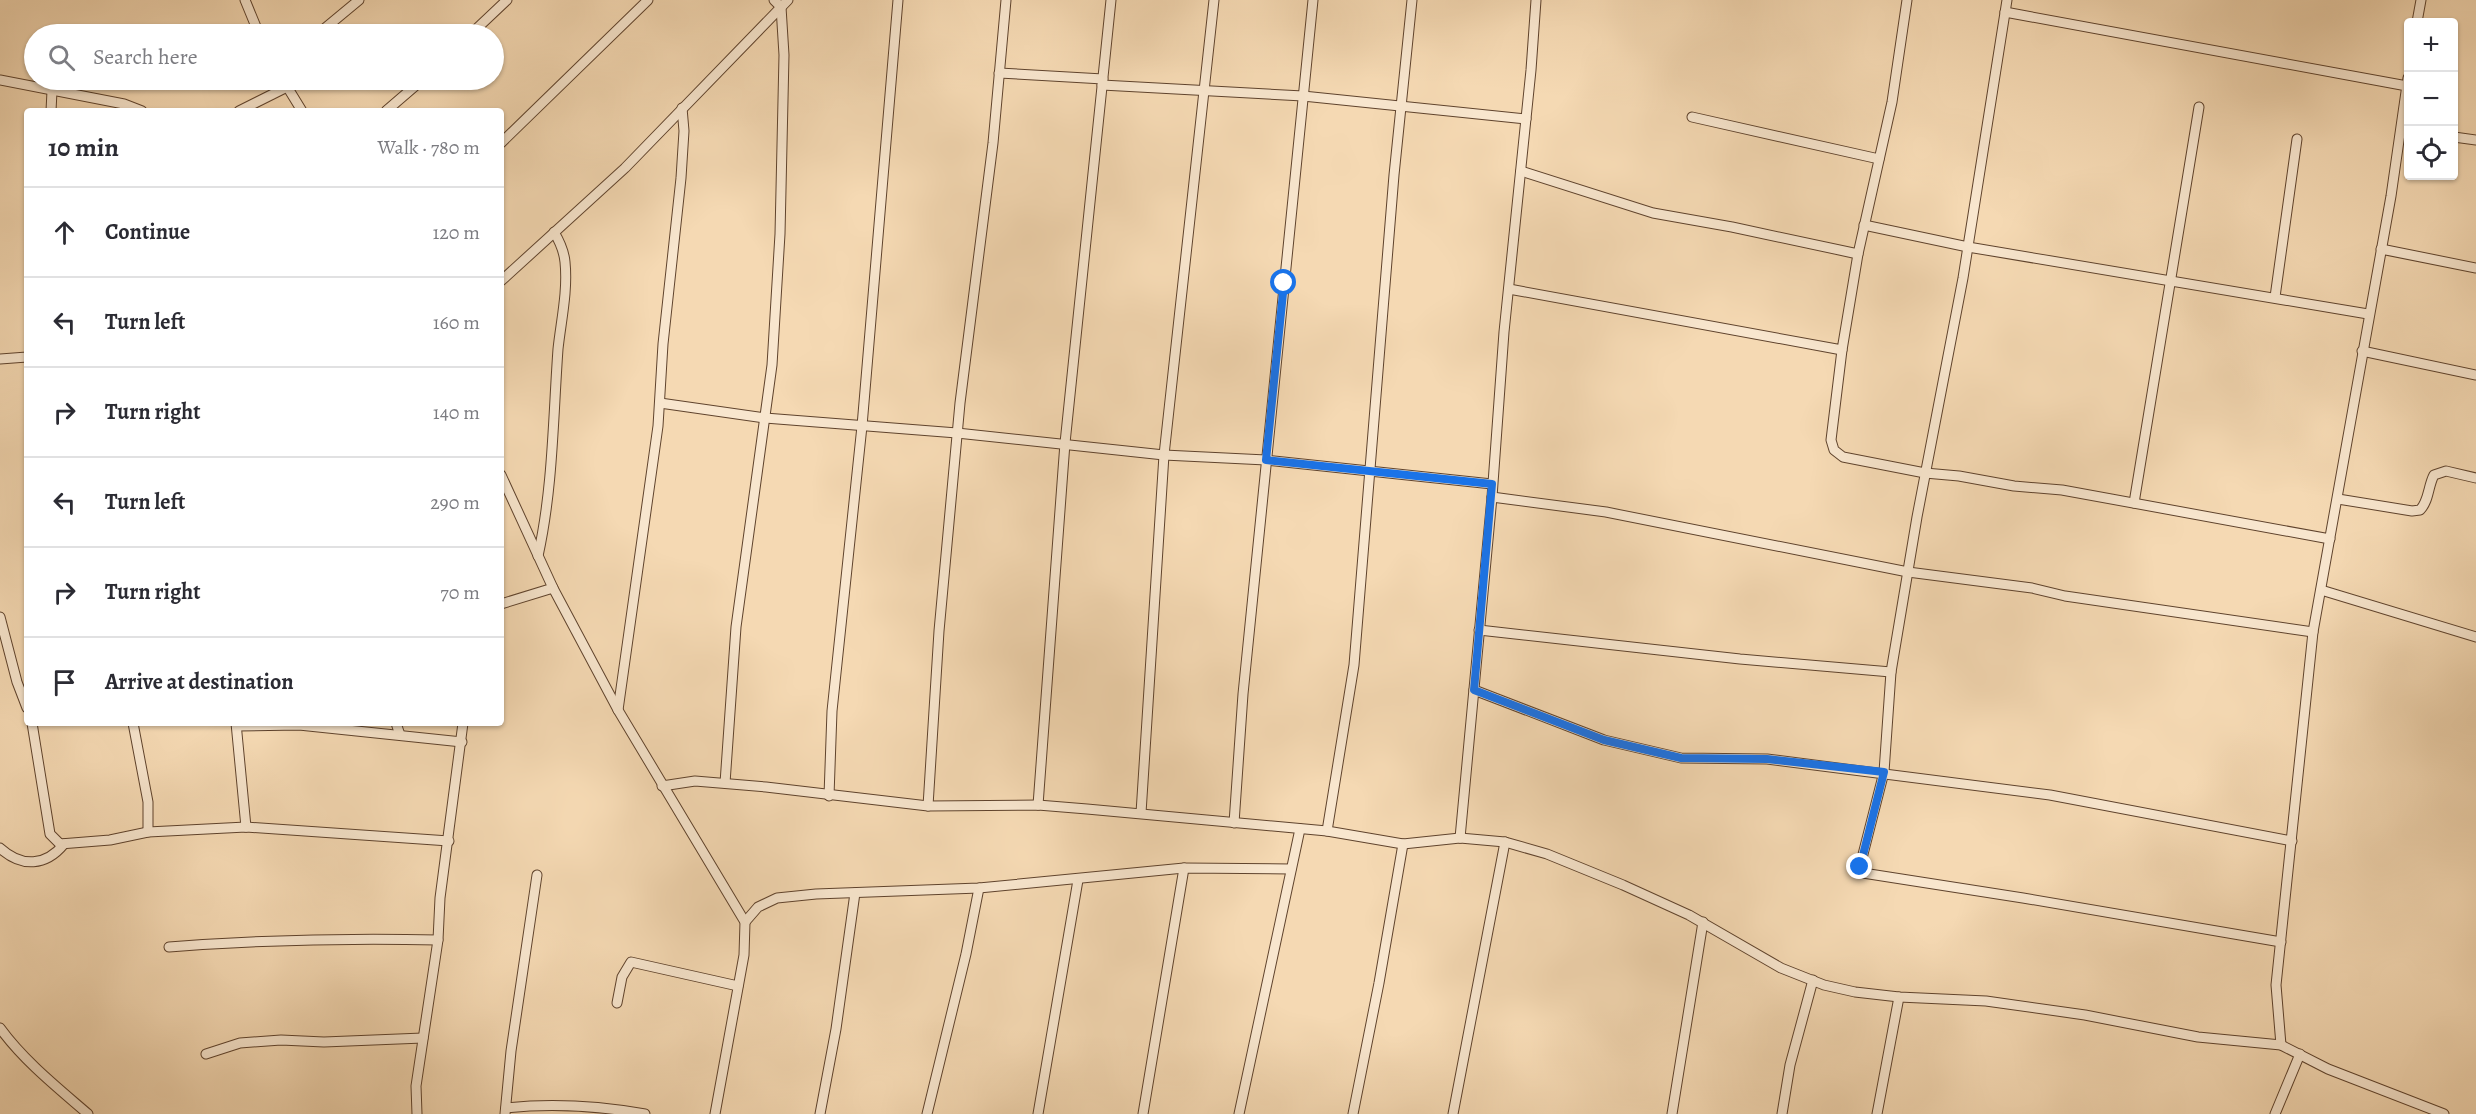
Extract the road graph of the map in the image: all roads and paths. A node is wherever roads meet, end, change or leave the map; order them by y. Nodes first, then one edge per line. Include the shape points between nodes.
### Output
1 (245, 0) edge
2 (359, 0) edge
3 (507, 0) edge
4 (648, 0) edge
5 (898, 0) edge
6 (1006, 0) edge
7 (1111, 0) edge
8 (1215, 0) edge
9 (1312, 0) edge
10 (1412, 0) edge
11 (1536, 0) edge
12 (1906, 0) edge
13 (2007, 0) edge
14 (2421, 0) edge
15 (781, 2) edge
16 (2005, 12) junction
17 (2418, 18) edge
18 (256, 24) edge
19 (330, 24) edge
20 (482, 24) edge
21 (999, 73) junction
22 (0, 80) edge
23 (2404, 81) edge
24 (1102, 82) junction
25 (24, 85) edge
26 (47, 90) edge
27 (274, 90) edge
28 (289, 90) edge
29 (410, 90) edge
30 (52, 91) junction
31 (1205, 91) junction
32 (1303, 96) junction
33 (1400, 105) junction
34 (2199, 106) dead end
35 (51, 108) edge
36 (134, 108) edge
37 (244, 108) edge
38 (300, 108) edge
39 (389, 108) edge
40 (682, 108) junction
41 (1692, 117) dead end
42 (1526, 119) junction
43 (2404, 137) edge
44 (2458, 138) edge
45 (504, 139) edge
46 (2297, 139) dead end
47 (2476, 140) edge
48 (1880, 159) junction
49 (1521, 171) junction
50 (1864, 225) junction
51 (554, 232) junction
52 (1968, 247) junction
53 (2381, 249) junction
54 (1858, 254) junction
55 (2476, 268) edge
56 (504, 278) edge
57 (2172, 281) junction
58 (1509, 288) junction
59 (2275, 297) junction
60 (2368, 314) junction
61 (1842, 350) junction
62 (2362, 351) junction
63 (24, 357) edge
64 (0, 359) edge
65 (2476, 375) edge
66 (660, 403) junction
67 (765, 418) junction
68 (862, 426) junction
69 (957, 433) junction
70 (1065, 443) junction
71 (1164, 455) junction
72 (1266, 460) junction
73 (1371, 472) junction
74 (1925, 473) junction
75 (2476, 478) edge
76 (504, 482) edge
77 (1492, 484) junction
78 (1492, 497) junction
79 (2338, 499) junction
80 (2134, 503) junction
81 (2330, 539) junction
82 (538, 556) junction
83 (1908, 572) junction
84 (553, 588) junction
85 (2321, 590) junction
86 (504, 603) edge
87 (0, 617) edge
88 (1479, 630) junction
89 (2313, 632) junction
90 (2476, 637) edge
91 (1891, 672) junction
92 (1474, 690) junction
93 (24, 700) edge
94 (618, 710) junction
95 (32, 726) edge
96 (134, 726) edge
97 (237, 726) edge
98 (309, 726) edge
99 (397, 726) edge
100 (463, 726) edge
101 (400, 735) junction
102 (462, 742) junction
103 (1884, 772) junction
104 (725, 783) junction
105 (662, 786) junction
106 (829, 796) junction
107 (1038, 805) junction
108 (928, 806) junction
109 (1141, 813) junction
110 (1234, 823) junction
111 (246, 827) junction
112 (1300, 829) junction
113 (1327, 831) junction
114 (148, 832) junction
115 (1460, 838) junction
116 (448, 841) junction
117 (2292, 841) junction
118 (1505, 842) junction
119 (64, 844) junction
120 (1402, 844) junction
121 (0, 848) edge
122 (1184, 868) junction
123 (1291, 869) junction
124 (537, 875) dead end
125 (1078, 880) junction
126 (979, 888) junction
127 (855, 893) junction
128 (746, 922) junction
129 (1703, 922) junction
130 (438, 940) junction
131 (2281, 942) junction
132 (169, 947) dead end
133 (1813, 980) junction
134 (738, 986) junction
135 (1899, 997) junction
136 (617, 1003) dead end
137 (0, 1028) edge
138 (423, 1038) junction
139 (2281, 1045) junction
140 (206, 1054) dead end
141 (2300, 1054) junction
142 (506, 1111) edge
143 (88, 1114) edge
144 (417, 1114) edge
145 (645, 1114) edge
146 (715, 1114) edge
147 (820, 1114) edge
148 (927, 1114) edge
149 (1038, 1114) edge
150 (1143, 1114) edge
151 (1239, 1114) edge
152 (1353, 1114) edge
153 (1453, 1114) edge
154 (1672, 1114) edge
155 (1782, 1114) edge
156 (1877, 1114) edge
157 (2275, 1114) edge
158 (2444, 1114) edge

1 - 18 street
2 - 19 street
3 - 20 street
4 - 45 street
5 - 68 street
6 - 21 street
7 - 24 street
8 - 31 street
9 - 32 street
10 - 33 street
11 - 42 street
12 - 48 street
13 - 16 street
14 - 17 street
15 - 40 street
15 - 67 street via 784,55 780,234
16 - 23 street
16 - 52 street
21 - 24 street
21 - 69 street
22 - 25 street
24 - 31 street
24 - 70 street
26 - 30 street
27 - 37 street
28 - 38 street
29 - 39 street
30 - 35 street
30 - 36 street
31 - 32 street
31 - 71 street
32 - 33 street
32 - 72 street
33 - 42 street
33 - 73 street
34 - 57 street
40 - 51 street via 625,168
40 - 66 street via 681,178
41 - 48 street
42 - 49 street
43 - 53 street
44 - 47 street
46 - 59 street
48 - 50 street
49 - 54 street via 1653,213
49 - 58 street
50 - 52 street
50 - 54 street
51 - 56 street
51 - 82 street via 565,262 564,303 549,500
52 - 57 street
52 - 74 street
53 - 55 street
53 - 60 street
54 - 61 street
57 - 59 street
57 - 80 street
58 - 61 street
58 - 77 street
59 - 60 street
60 - 62 street
61 - 74 street via 1831,440 1834,450 1843,457
62 - 65 street
62 - 79 street
63 - 64 street
66 - 67 street
66 - 94 street
67 - 68 street
67 - 104 street via 736,627
68 - 69 street
68 - 106 street via 832,711
69 - 70 street
69 - 108 street
70 - 71 street
70 - 107 street
71 - 72 street
71 - 109 street
72 - 73 street
72 - 110 street
73 - 77 street
73 - 113 street via 1354,665
74 - 80 street via 2045,487
74 - 83 street
75 - 79 street via 2446,471 2434,475 2426,505 2420,510
76 - 82 street
77 - 78 street
78 - 83 street via 1606,512
78 - 88 street
79 - 81 street
80 - 81 street
81 - 85 street
82 - 84 street
83 - 89 street
83 - 91 street
84 - 86 street
84 - 94 street
85 - 89 street
85 - 90 street
87 - 93 street
88 - 91 street
88 - 92 street
89 - 117 street
91 - 103 street
92 - 103 street via 1604,740 1681,758 1767,759
92 - 115 street
94 - 105 street
95 - 119 street via 50,834
96 - 114 street via 148,802
97 - 111 street
98 - 101 street
99 - 101 street
100 - 102 street
101 - 102 street
102 - 116 street
103 - 117 street via 2050,795
103 - 131 street via 1859,870 1863,873
104 - 105 street via 695,781
104 - 106 street
105 - 128 street
106 - 108 street
107 - 108 street
107 - 109 street
109 - 110 street
110 - 112 street
111 - 114 street
111 - 116 street
112 - 113 street
112 - 123 street
113 - 120 street
114 - 119 street
115 - 118 street
115 - 120 street
116 - 130 street
117 - 131 street
118 - 129 street via 1547,854
118 - 153 street
119 - 121 street via 53,858 31,862 10,857
120 - 152 street
122 - 123 street
122 - 125 street
122 - 150 street
123 - 151 street
124 - 142 street
125 - 126 street
125 - 149 street
126 - 127 street
126 - 148 street
127 - 128 street via 777,898 758,906
127 - 147 street
128 - 134 street
129 - 133 street via 1780,968
129 - 154 street
130 - 132 street via 328,939
130 - 138 street
131 - 139 street via 2276,985
133 - 135 street via 1855,992
133 - 155 street via 1790,1065
134 - 136 street via 631,962 622,977
134 - 146 street
135 - 139 street via 1986,1000 2198,1037
135 - 156 street
137 - 143 street
138 - 140 street via 240,1043
138 - 144 street via 416,1086
139 - 141 street
141 - 157 street
141 - 158 street via 2328,1069
142 - 145 street via 533,1105 599,1106

